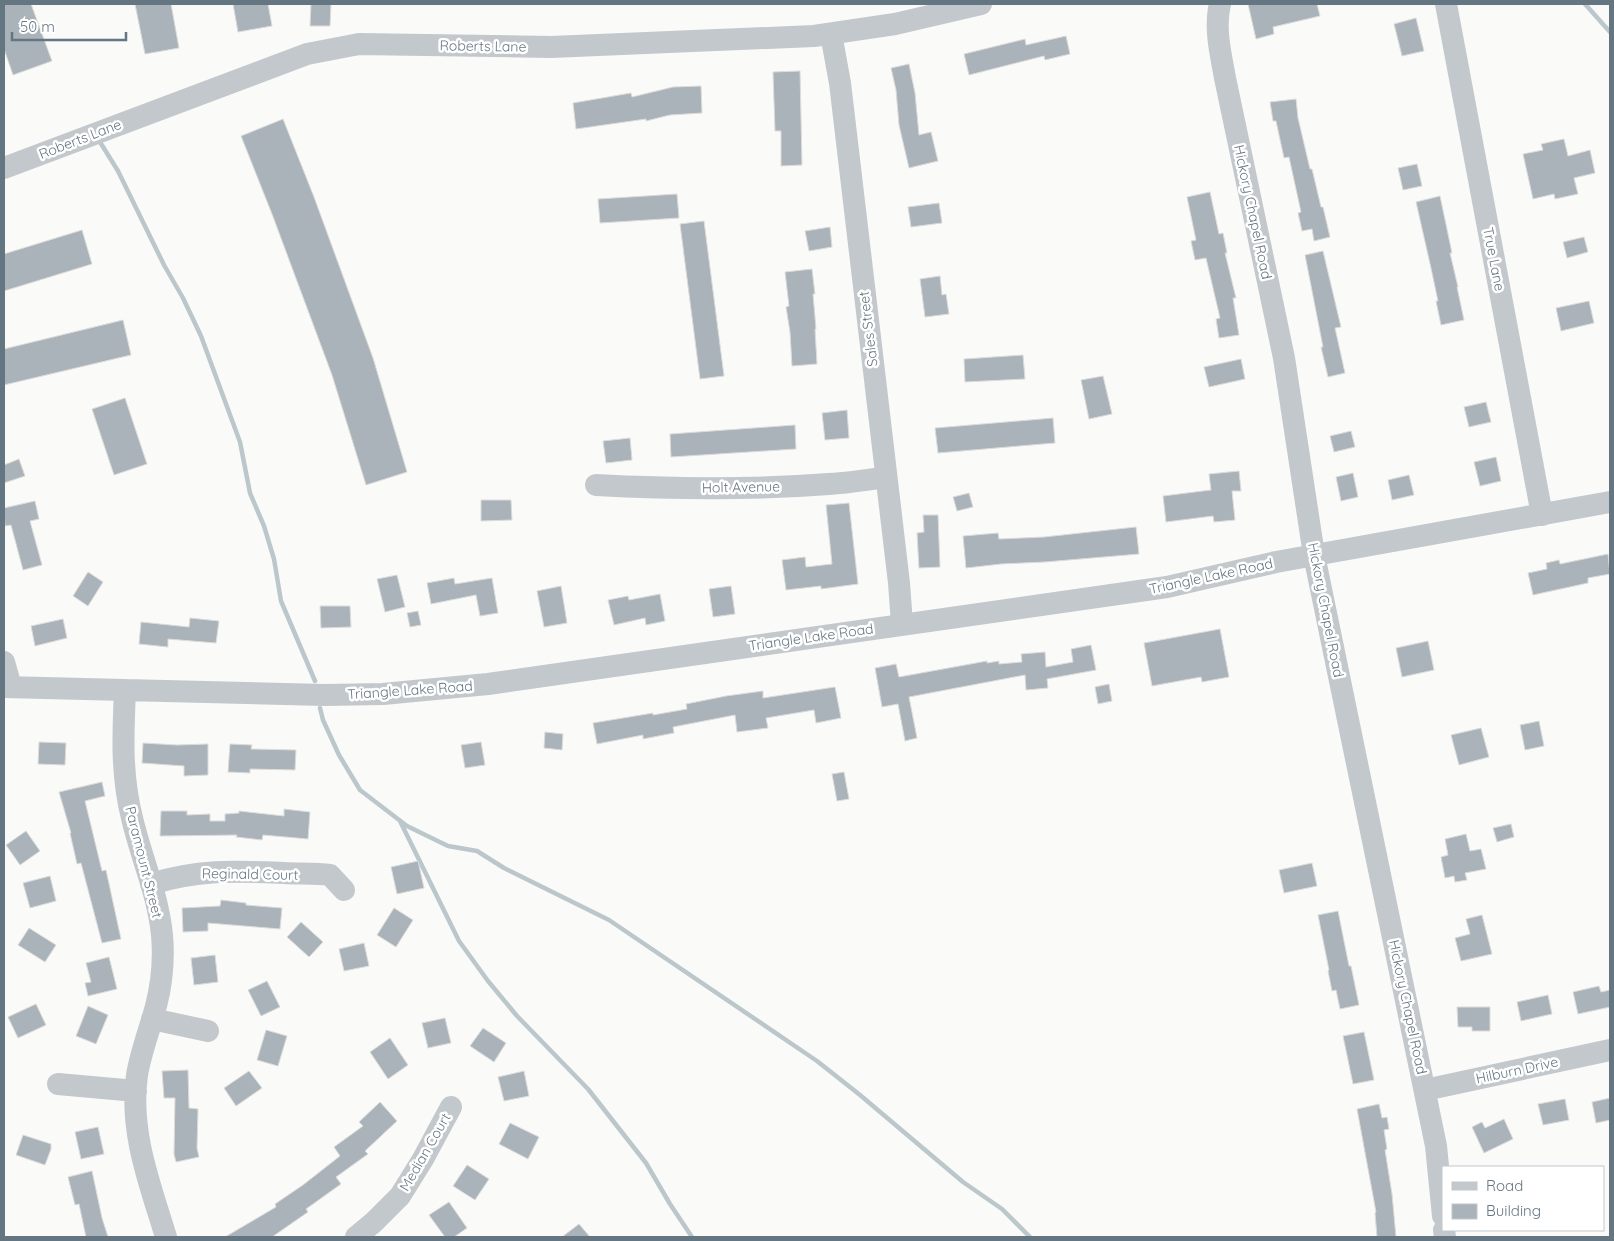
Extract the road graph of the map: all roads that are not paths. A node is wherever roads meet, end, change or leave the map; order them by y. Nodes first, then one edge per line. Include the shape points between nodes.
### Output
1 (981, 4) edge
2 (1220, 4) edge
3 (1446, 4) edge
4 (831, 34) junction
5 (4, 168) edge
6 (886, 477) junction
7 (596, 485) dead end
8 (1610, 502) edge
9 (1542, 515) junction
10 (1314, 555) junction
11 (902, 624) junction
12 (4, 662) edge
13 (7, 687) edge
14 (125, 690) junction
15 (151, 884) junction
16 (344, 890) dead end
17 (152, 1019) junction
18 (208, 1031) dead end
19 (1610, 1050) edge
20 (58, 1084) dead end
21 (1425, 1090) junction
22 (136, 1091) junction
23 (451, 1108) dead end
24 (1442, 1206) edge
25 (166, 1237) edge
26 (356, 1237) edge

1 - 4 street, Roberts Lane via 895,24
2 - 10 street, Hickory Chapel Road via 1218,37 1284,358
3 - 9 street, True Lane
4 - 5 street, Roberts Lane via 551,47 359,44 306,54
4 - 6 street, Sales Street via 841,93
6 - 7 street, Holt Avenue via 829,484 726,488
6 - 11 street, Sales Street
8 - 9 street, Triangle Lake Road
9 - 10 street, Triangle Lake Road
10 - 11 street, Triangle Lake Road via 1167,587
10 - 21 street, Hickory Chapel Road
11 - 14 street, Triangle Lake Road via 488,684 383,694
12 - 13 street
13 - 14 street, Triangle Lake Road
14 - 15 street, Paramount Street via 122,743 126,786
15 - 16 street, Reginald Court via 193,873 236,871 330,875
15 - 17 street, Paramount Street via 158,910 162,952 160,987
17 - 18 street
17 - 22 street, Paramount Street via 140,1058
19 - 21 street, Hilburn Drive
20 - 22 street
21 - 24 street, Hickory Chapel Road via 1436,1146
22 - 25 street, Paramount Street via 139,1144
23 - 26 street, Median Court via 400,1196

